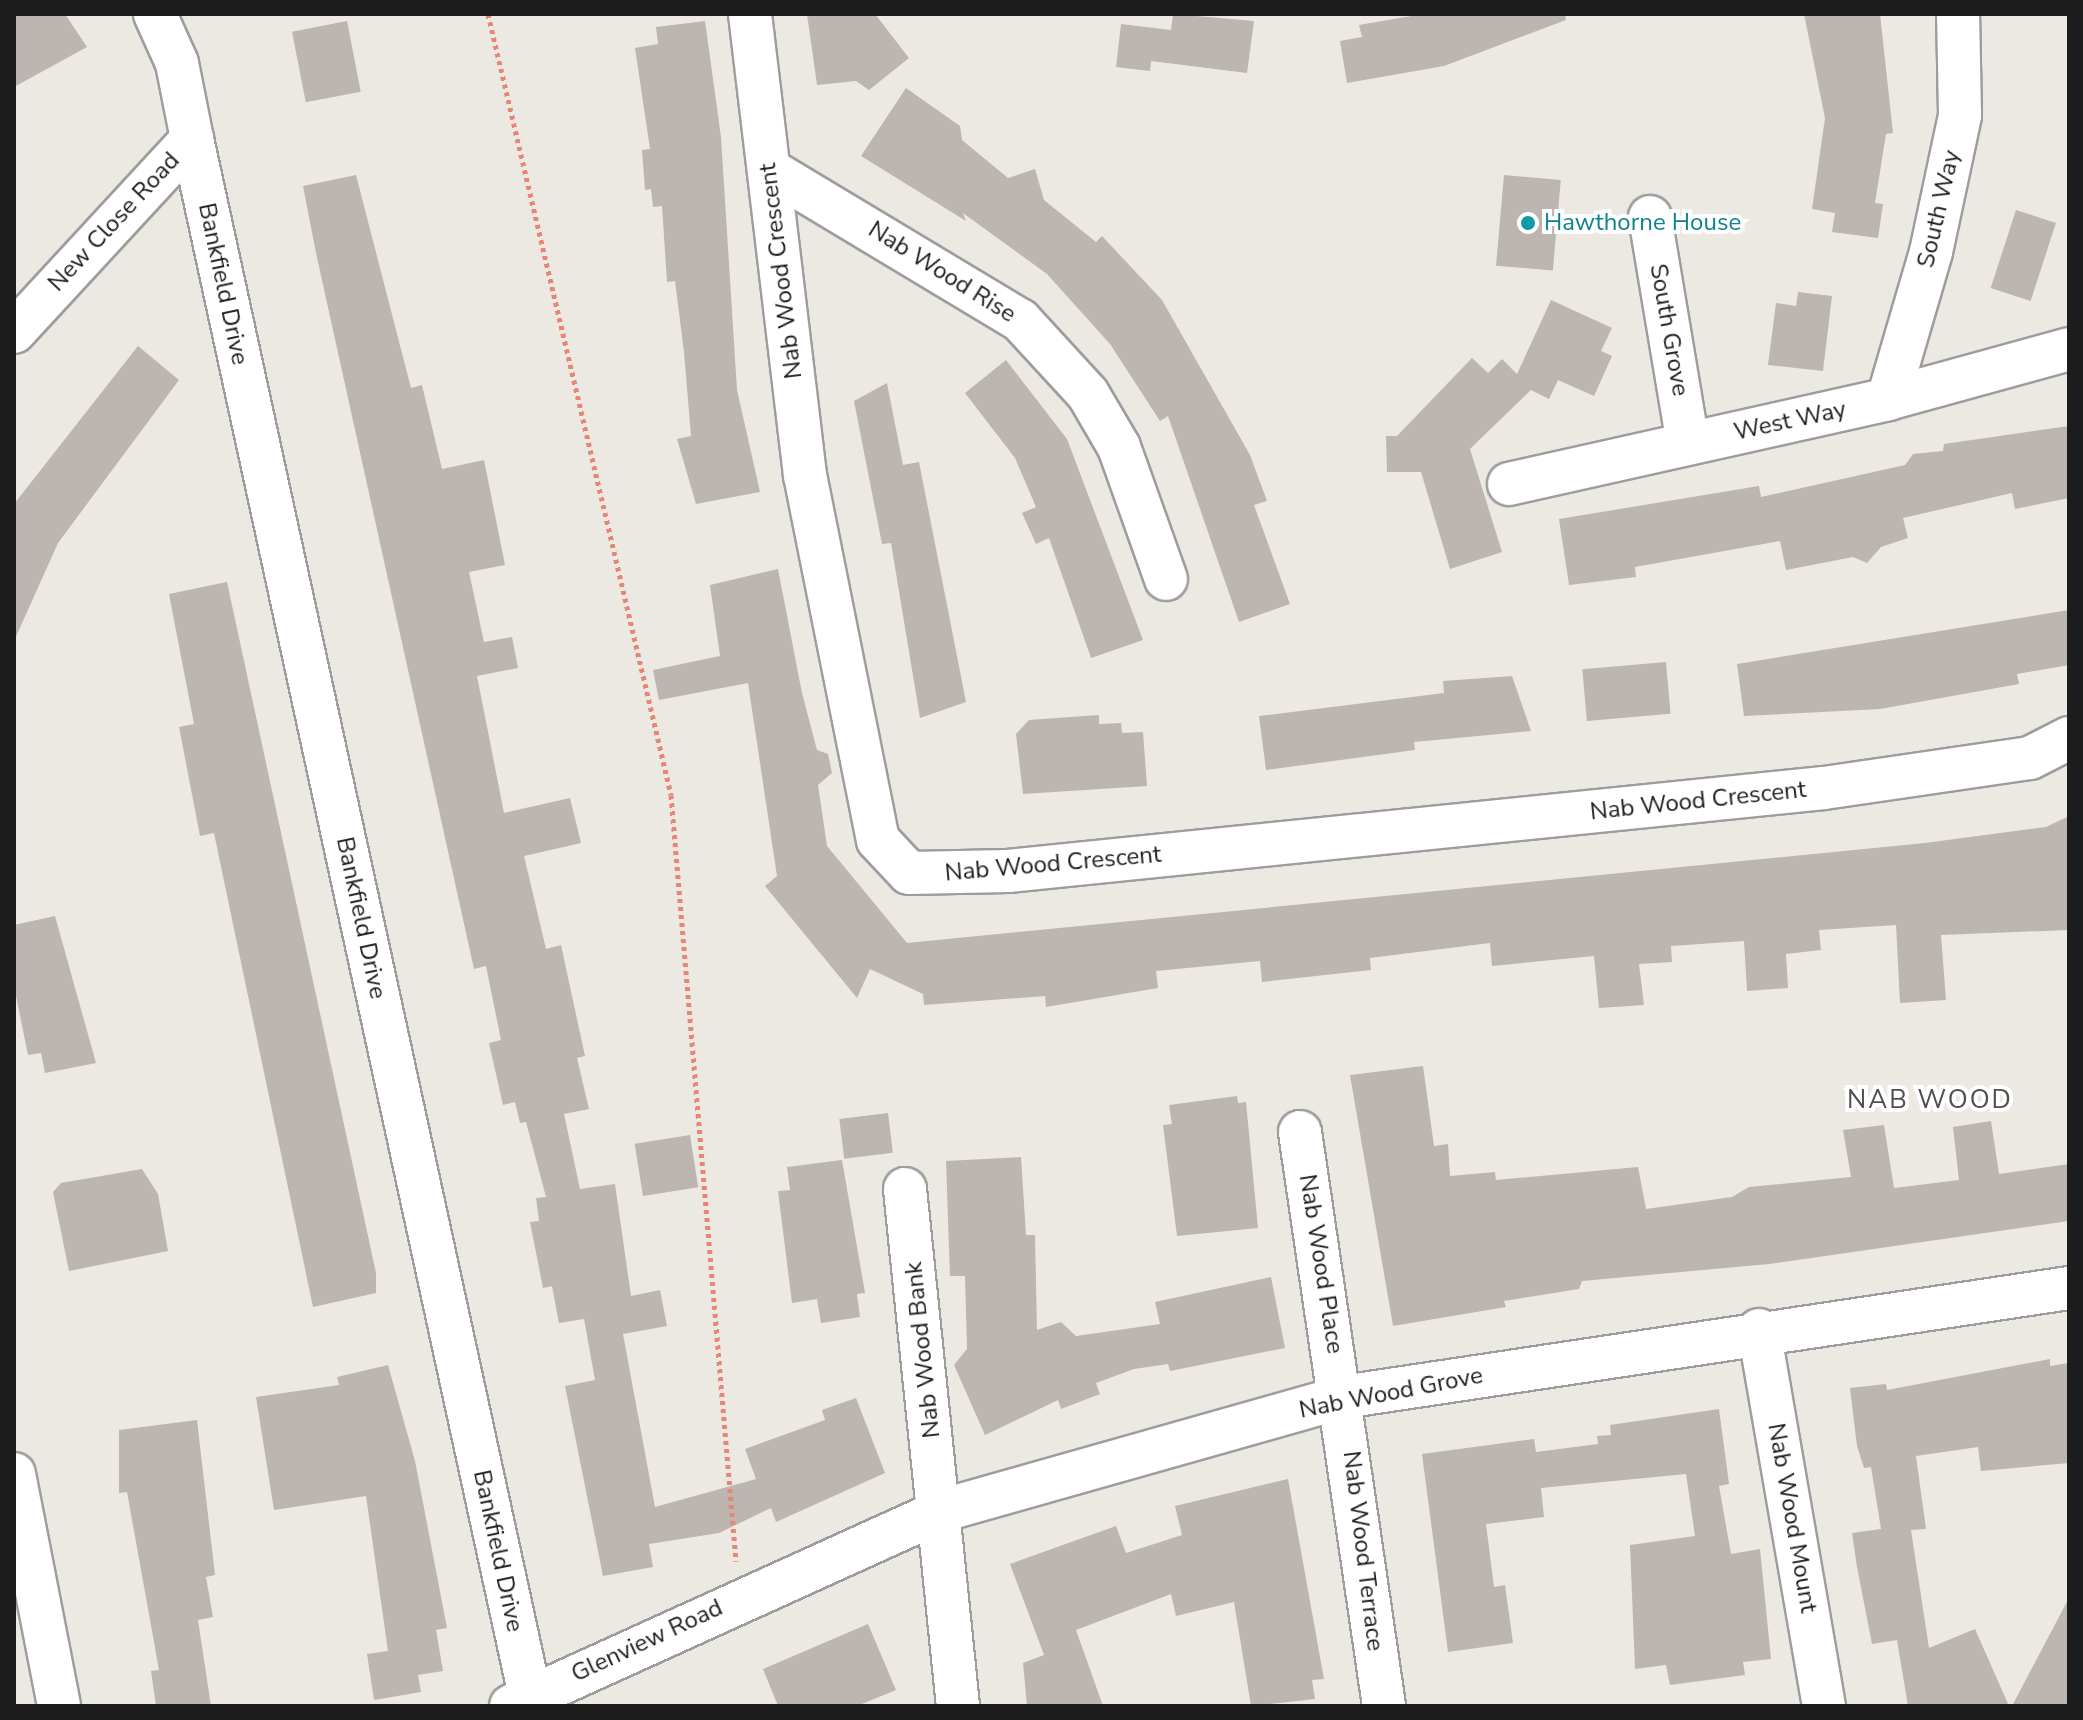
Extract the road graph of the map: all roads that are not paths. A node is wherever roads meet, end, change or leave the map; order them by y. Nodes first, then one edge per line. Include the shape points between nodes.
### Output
1 (155, 14) edge
2 (750, 14) edge
3 (1958, 14) edge
4 (192, 139) junction
5 (770, 170) junction
6 (1650, 217) dead end
7 (14, 332) edge
8 (2069, 349) edge
9 (1888, 399) junction
10 (1688, 443) junction
11 (1509, 484) dead end
12 (1166, 579) dead end
13 (2069, 738) edge
14 (1300, 1132) dead end
15 (905, 1189) dead end
16 (2069, 1288) edge
17 (1759, 1330) junction
18 (1343, 1397) junction
19 (14, 1474) edge
20 (940, 1511) junction
21 (739, 1597) joint
22 (588, 1689) edge
23 (520, 1701) edge
24 (59, 1706) edge
25 (958, 1706) edge
26 (1384, 1706) edge
27 (1824, 1706) edge

1 - 4 street, New Close Road via 177,63
2 - 5 street, Nab Wood Crescent
3 - 9 street, South Way via 1960,115 1931,252
4 - 7 street, New Close Road
4 - 23 street, Bankfield Drive
5 - 12 street, Nab Wood Rise via 1020,320 1088,394 1119,447
5 - 13 street, Nab Wood Crescent via 805,475 878,840 909,873 1008,871 1824,788 2030,758
6 - 10 street, South Grove
8 - 9 street, West Way
9 - 10 street, West Way
10 - 11 street, West Way
14 - 18 street, Nab Wood Place
15 - 20 street, Nab Wood Bank
16 - 17 street, Nab Wood Grove
17 - 18 street, Nab Wood Grove
17 - 27 street, Nab Wood Mount
18 - 20 street, Nab Wood Grove
18 - 26 street, Nab Wood Terrace
19 - 24 street
20 - 21 street, Nab Wood Grove
20 - 25 street, Nab Wood Bank
21 - 22 street, Glenview Road
22 - 23 street, Glenview Road

